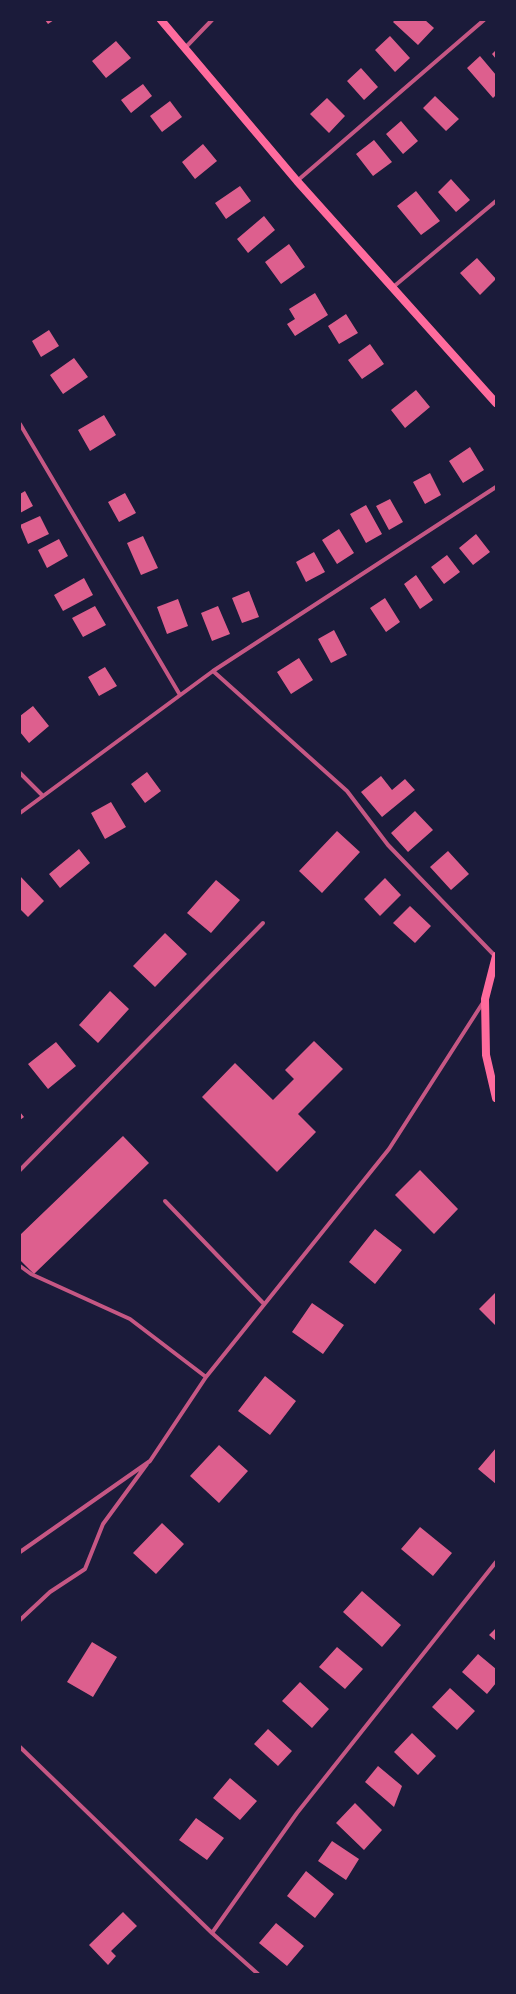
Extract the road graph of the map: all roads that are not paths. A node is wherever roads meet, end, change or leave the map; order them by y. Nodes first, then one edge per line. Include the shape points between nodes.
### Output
1 (161, 20) edge
2 (212, 20) edge
3 (484, 20) edge
4 (184, 48) junction
5 (297, 181) junction
6 (496, 200) edge
7 (392, 288) junction
8 (496, 403) edge
9 (20, 424) edge
10 (496, 487) edge
11 (213, 671) junction
12 (180, 695) junction
13 (20, 773) edge
14 (42, 796) junction
15 (20, 813) edge
16 (263, 923) dead end
17 (496, 956) edge
18 (485, 999) junction
19 (496, 1098) edge
20 (20, 1170) edge
21 (165, 1201) dead end
22 (20, 1266) edge
23 (264, 1304) junction
24 (206, 1377) junction
25 (150, 1461) junction
26 (20, 1552) edge
27 (496, 1562) edge
28 (20, 1620) edge
29 (20, 1748) edge
30 (212, 1933) junction
31 (258, 1974) edge

1 - 4 main road
2 - 4 street
3 - 5 street
4 - 5 main road
5 - 7 main road
6 - 7 street
7 - 8 main road
9 - 12 street
10 - 11 street
11 - 12 street
11 - 17 street via 346,791 388,845
12 - 14 street
13 - 14 street
14 - 15 street
16 - 20 street
17 - 18 main road
18 - 19 main road via 486,1055
18 - 23 street via 389,1148
21 - 23 street
22 - 24 street via 31,1274 130,1319
23 - 24 street
24 - 25 street
25 - 26 street
25 - 28 street via 103,1524 86,1569 50,1592
27 - 30 street via 298,1813
29 - 30 street
30 - 31 street

